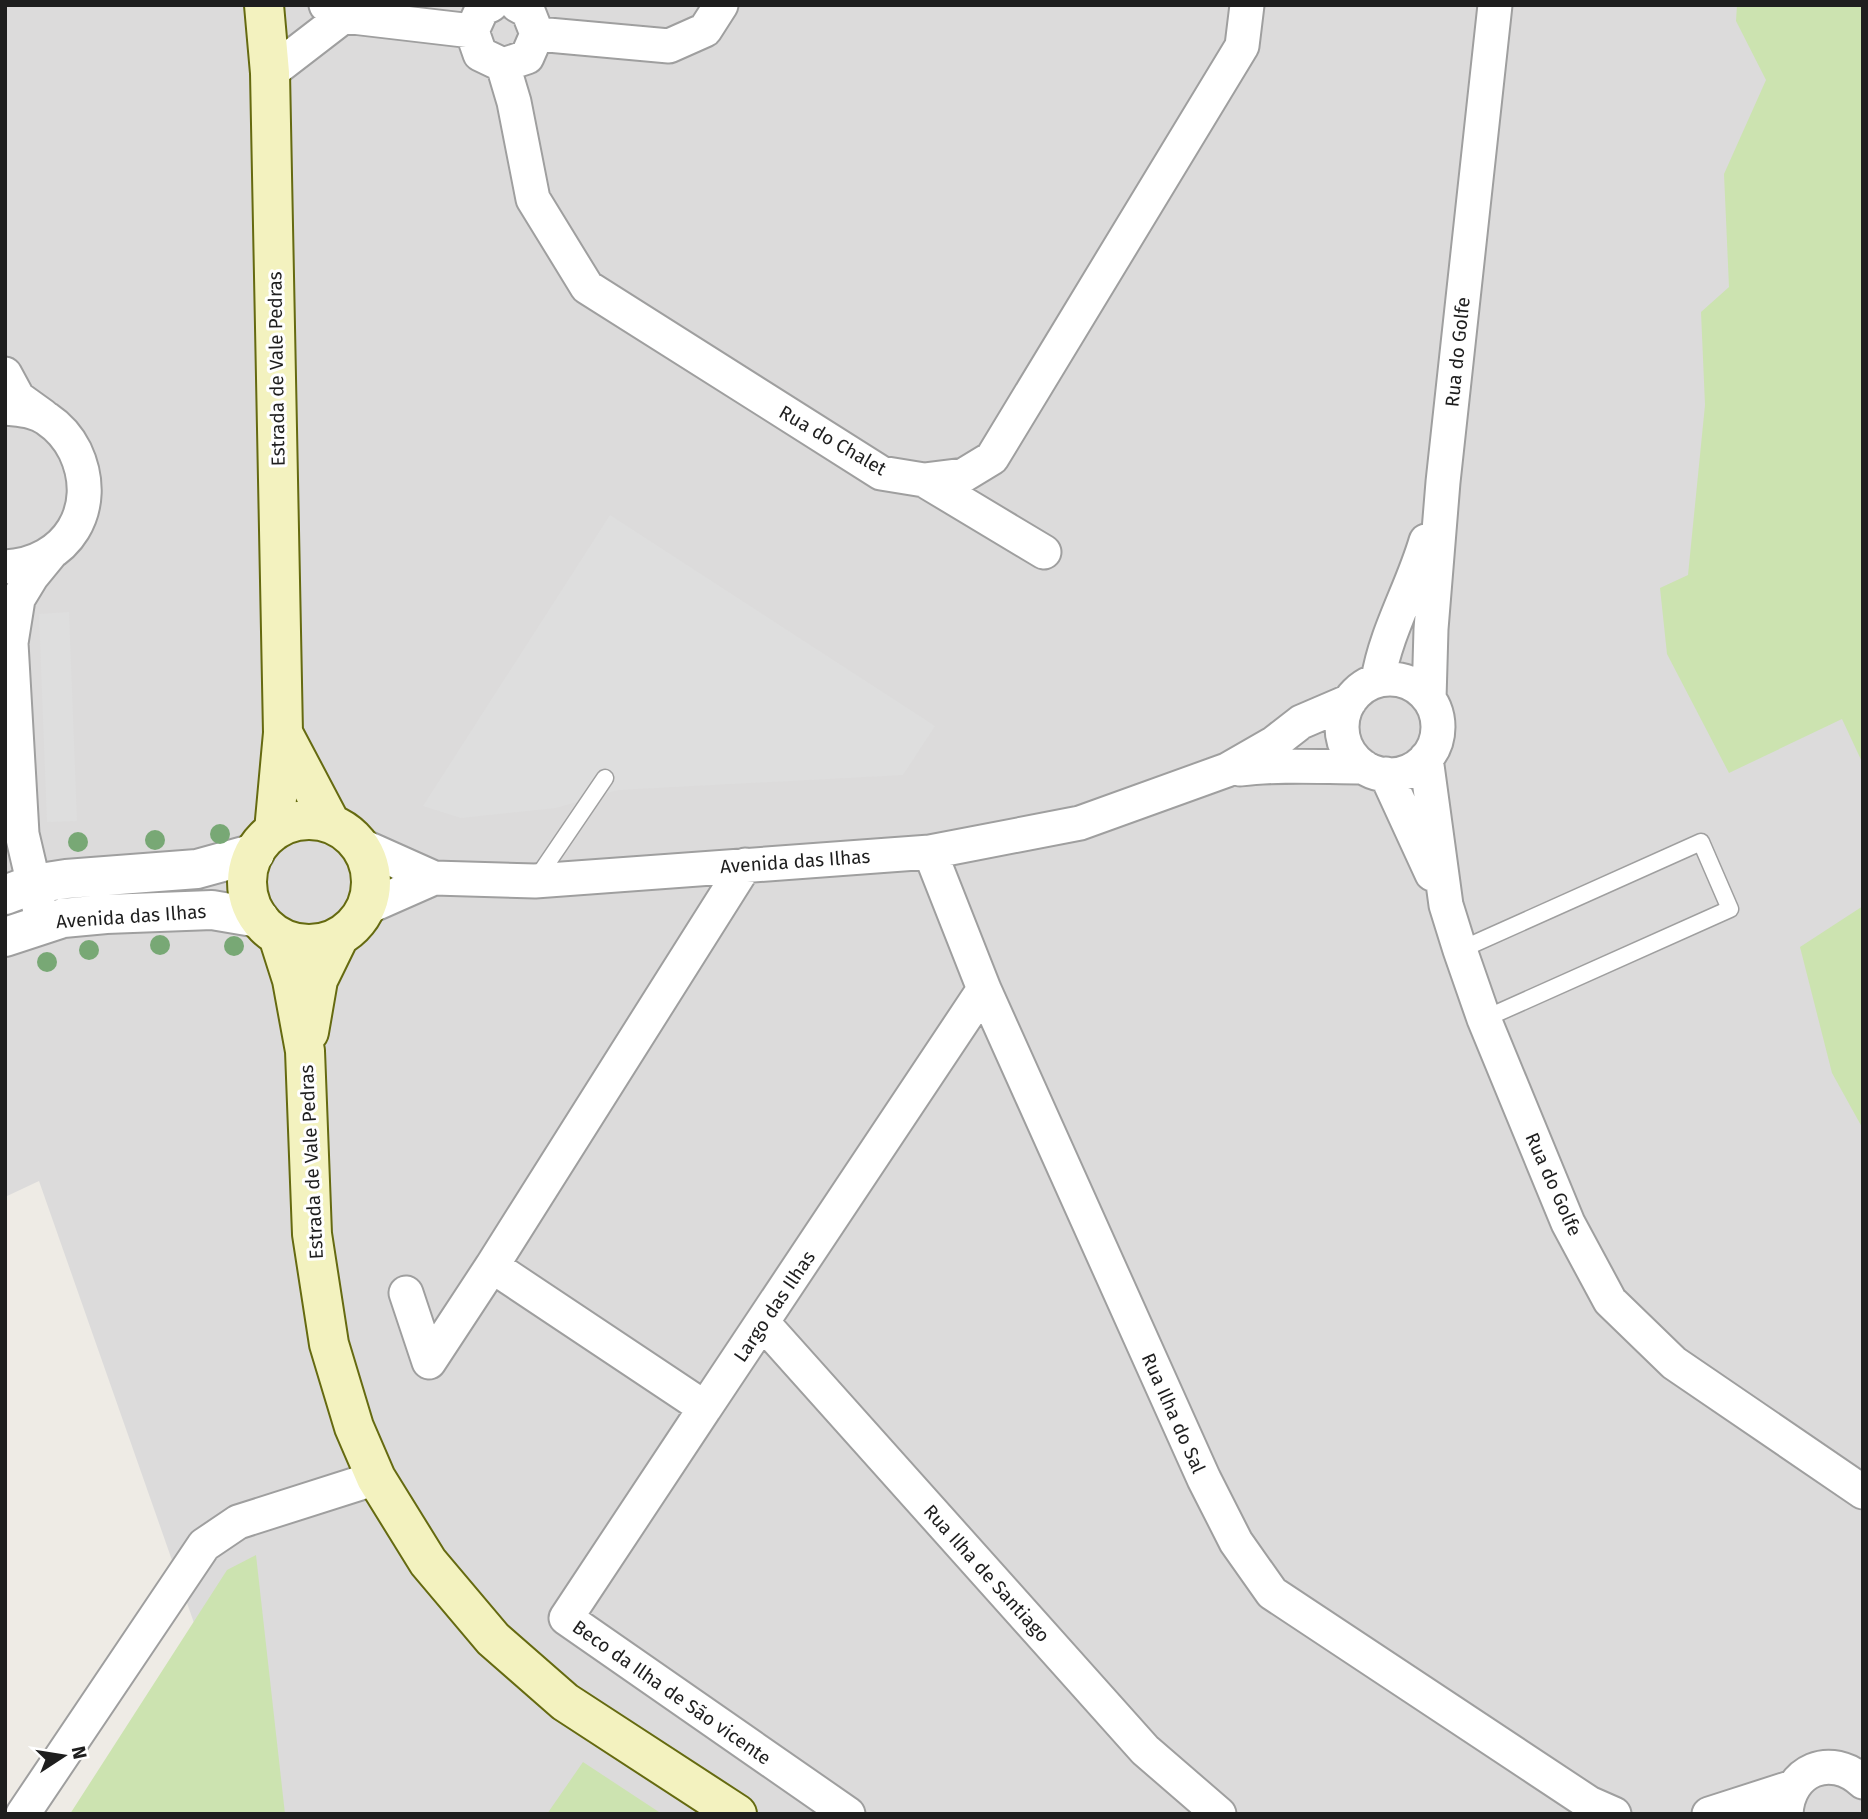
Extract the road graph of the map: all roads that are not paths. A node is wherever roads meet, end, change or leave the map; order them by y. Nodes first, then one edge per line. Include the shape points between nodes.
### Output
1 (264, 5) edge
2 (491, 5) edge
3 (517, 5) edge
4 (721, 5) edge
5 (1247, 5) edge
6 (1494, 5) edge
7 (335, 10) edge
8 (472, 31) junction
9 (537, 34) junction
10 (503, 65) junction
11 (270, 73) junction
12 (5, 374) edge
13 (5, 408) edge
14 (48, 419) junction
15 (924, 480) junction
16 (1443, 482) junction
17 (1044, 552) dead end
18 (50, 554) junction
19 (5, 567) edge
20 (8, 635) edge
21 (1378, 680) junction
22 (1429, 699) junction
23 (1350, 701) junction
24 (283, 733) junction
25 (1426, 758) junction
26 (1227, 770) junction
27 (1375, 771) junction
28 (605, 778) dead end
29 (345, 834) junction
30 (264, 842) junction
31 (930, 852) junction
32 (746, 865) junction
33 (434, 878) junction
34 (535, 881) junction
35 (19, 890) edge
36 (1446, 905) junction
37 (366, 908) junction
38 (43, 923) junction
39 (269, 927) junction
40 (5, 937) edge
41 (339, 937) junction
42 (1460, 950) junction
43 (984, 989) junction
44 (1484, 1019) junction
45 (305, 1051) junction
46 (492, 1266) junction
47 (406, 1293) dead end
48 (763, 1323) junction
49 (705, 1408) junction
50 (376, 1478) junction
51 (1863, 1492) edge
52 (1863, 1751) edge
53 (1833, 1767) junction
54 (1863, 1782) edge
55 (1790, 1800) edge
56 (1580, 1805) edge
57 (23, 1814) edge
58 (737, 1814) edge
59 (848, 1814) edge
60 (1219, 1814) edge
61 (1614, 1814) edge
62 (1709, 1814) edge

1 - 11 main road, Estrada de Vale Pedras
2 - 8 street via 482,9
3 - 9 street via 528,11
4 - 9 street via 705,30 669,46
5 - 15 street, Rua do Chalet via 1242,46 992,458 964,475
6 - 16 street, Rua do Golfe
7 - 8 street
7 - 11 street
8 - 10 street via 480,54
9 - 10 street via 527,57
10 - 15 street, Rua do Chalet via 533,199 587,287 881,473
11 - 24 main road, Estrada de Vale Pedras
12 - 14 street via 18,398
13 - 14 street
14 - 18 street via 69,439 82,467 85,493 66,541
15 - 17 street
16 - 21 street via 1416,574 1390,629
16 - 22 street, Rua do Golfe
18 - 19 street via 24,566
18 - 20 street via 18,599
20 - 35 street via 22,834
21 - 22 street via 1406,681
21 - 23 street
22 - 25 street, Rua do Golfe via 1437,729
23 - 26 street, Avenida das Ilhas via 1301,722
23 - 27 street via 1342,730 1349,751
24 - 29 main road, Estrada de Vale Pedras
24 - 30 main road, Estrada de Vale Pedras
25 - 27 street via 1400,774
25 - 36 street, Rua do Golfe
26 - 27 street, Avenida das Ilhas via 1277,764
26 - 31 street, Avenida das Ilhas via 1080,822
27 - 36 street
28 - 34 lane
29 - 30 main road via 312,820 292,822
29 - 33 street, Avenida das Ilhas
29 - 37 main road via 366,859 371,876
30 - 35 street via 197,869 66,879
30 - 39 main road via 249,869 248,887 251,903
31 - 32 street, Avenida das Ilhas
31 - 43 street, Rua Ilha do Sal
32 - 34 street, Avenida das Ilhas
32 - 46 street
33 - 34 street, Avenida das Ilhas
33 - 37 street
35 - 38 street
36 - 42 street, Rua do Golfe
37 - 41 main road
38 - 39 street, Avenida das Ilhas via 106,914 212,910
38 - 40 street, Avenida das Ilhas
39 - 41 main road via 298,943 319,944
39 - 45 main road, Estrada de Vale Pedras via 292,980
41 - 45 main road, Estrada de Vale Pedras via 318,980
42 - 44 street, Rua do Golfe
42 - 44 lane via 1701,842 1730,909
43 - 48 street, Largo das Ilhas
43 - 56 street, Rua Ilha do Sal via 1204,1479 1236,1542 1272,1593
44 - 51 street, Rua do Golfe via 1568,1223 1610,1301 1674,1363
45 - 50 main road, Estrada de Vale Pedras via 312,1234 329,1344 354,1427
46 - 47 street via 429,1362
46 - 49 street
48 - 49 street, Largo das Ilhas
48 - 60 street, Rua Ilha de Santiago via 1145,1750
49 - 59 street, Beco da Ilha de São vicente via 566,1618
50 - 57 street via 238,1522 204,1545
50 - 58 main road, Estrada de Vale Pedras via 428,1562 493,1639 565,1702
52 - 53 street
53 - 54 street
53 - 55 street via 1811,1772
55 - 62 street
56 - 61 street, Rua Ilha do Sal via 1589,1803

